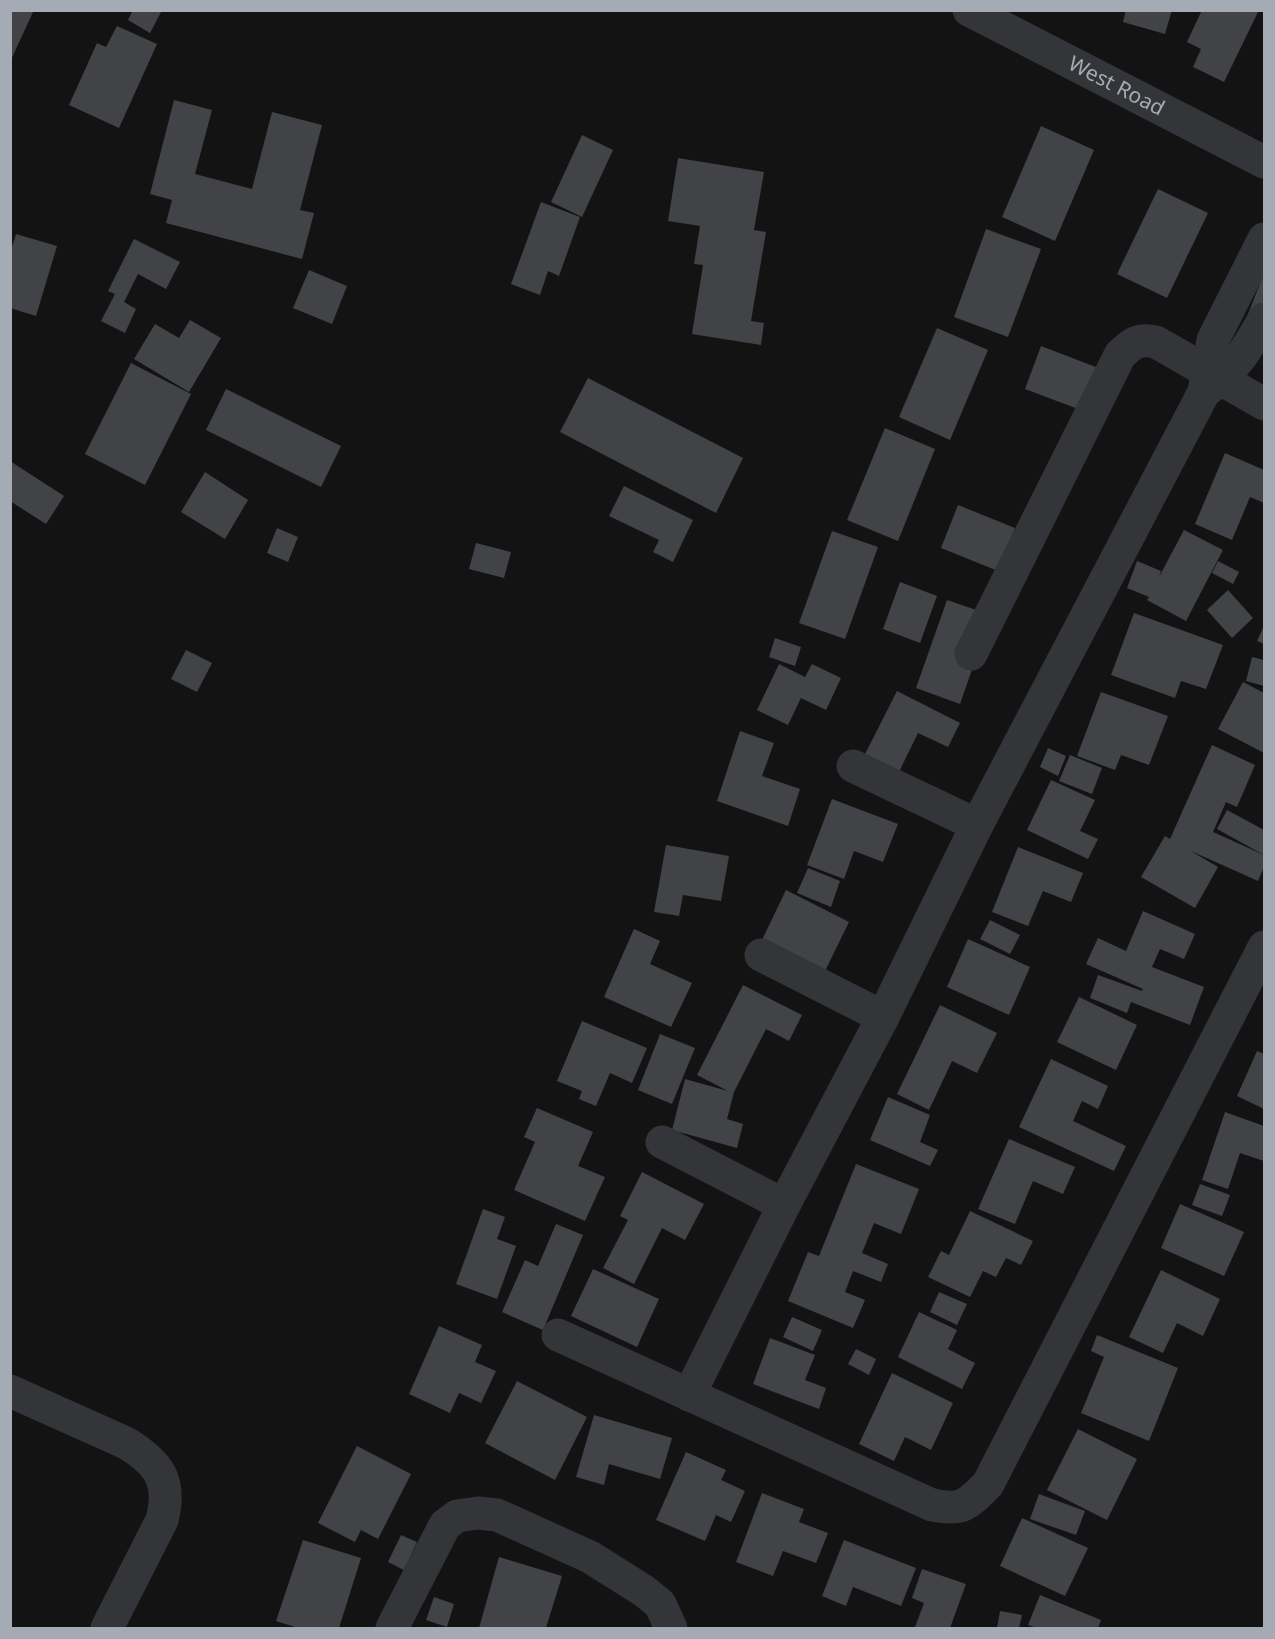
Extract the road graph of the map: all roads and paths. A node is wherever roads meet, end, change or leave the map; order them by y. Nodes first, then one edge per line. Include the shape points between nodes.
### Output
1 (969, 10) edge
2 (1264, 162) edge
3 (1264, 239) edge
4 (1264, 319) edge
5 (1211, 381) junction
6 (1264, 404) edge
7 (971, 654) dead end
8 (853, 766) dead end
9 (977, 825) junction
10 (1264, 947) edge
11 (761, 956) dead end
12 (883, 1017) junction
13 (662, 1142) dead end
14 (784, 1205) junction
15 (558, 1335) dead end
16 (10, 1391) edge
17 (689, 1395) junction
18 (106, 1629) edge
19 (392, 1629) edge
20 (671, 1629) edge

1 - 2 street, West Road
3 - 5 street via 1213,340
4 - 5 street via 1244,356
5 - 6 street
5 - 7 street via 1146,339 1130,345 1120,355
5 - 9 street
8 - 9 street
9 - 12 street
10 - 17 street via 988,1484 974,1498 962,1506 932,1506
11 - 12 street
12 - 14 street
13 - 14 street
14 - 17 street
15 - 17 street
16 - 18 street via 126,1443 150,1460 166,1487 162,1520
19 - 20 street via 445,1525 457,1516 478,1514 497,1515 590,1557 660,1604

